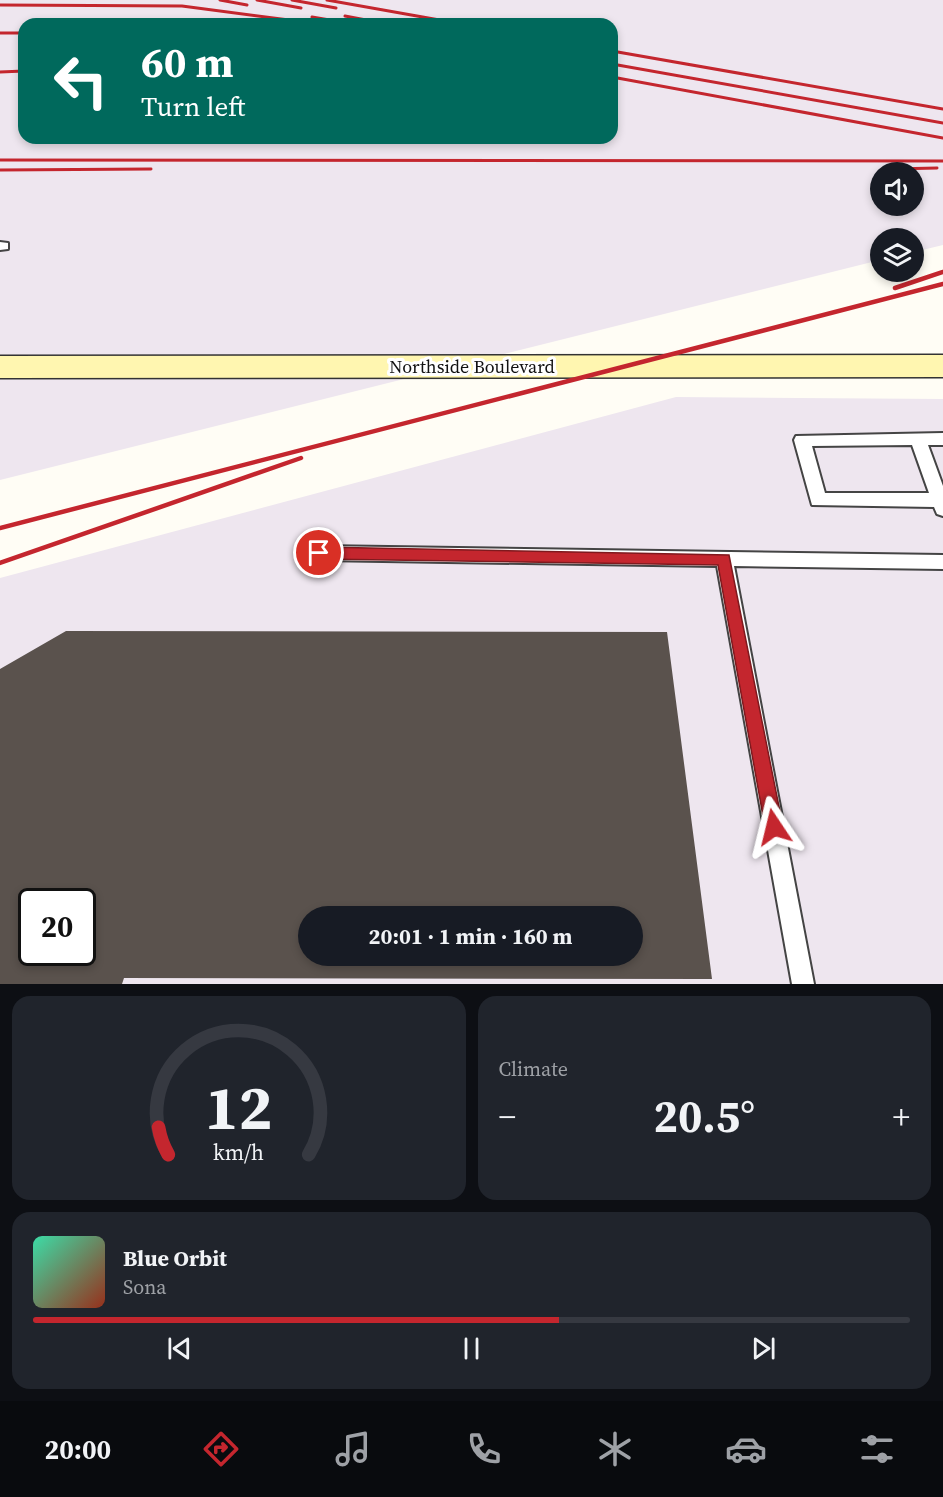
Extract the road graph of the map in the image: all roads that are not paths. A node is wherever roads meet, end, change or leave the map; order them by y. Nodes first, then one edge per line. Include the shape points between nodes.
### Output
1 (943, 366) edge
2 (0, 367) edge
3 (918, 439) junction
4 (943, 440) edge
5 (942, 503) edge
6 (319, 553) dead end
7 (724, 559) junction
8 (943, 562) edge
9 (803, 984) edge

1 - 2 main road, Northside Boulevard
3 - 4 lane
3 - 5 lane
3 - 5 lane via 802,440 818,500
6 - 7 lane
7 - 8 lane
7 - 9 lane

